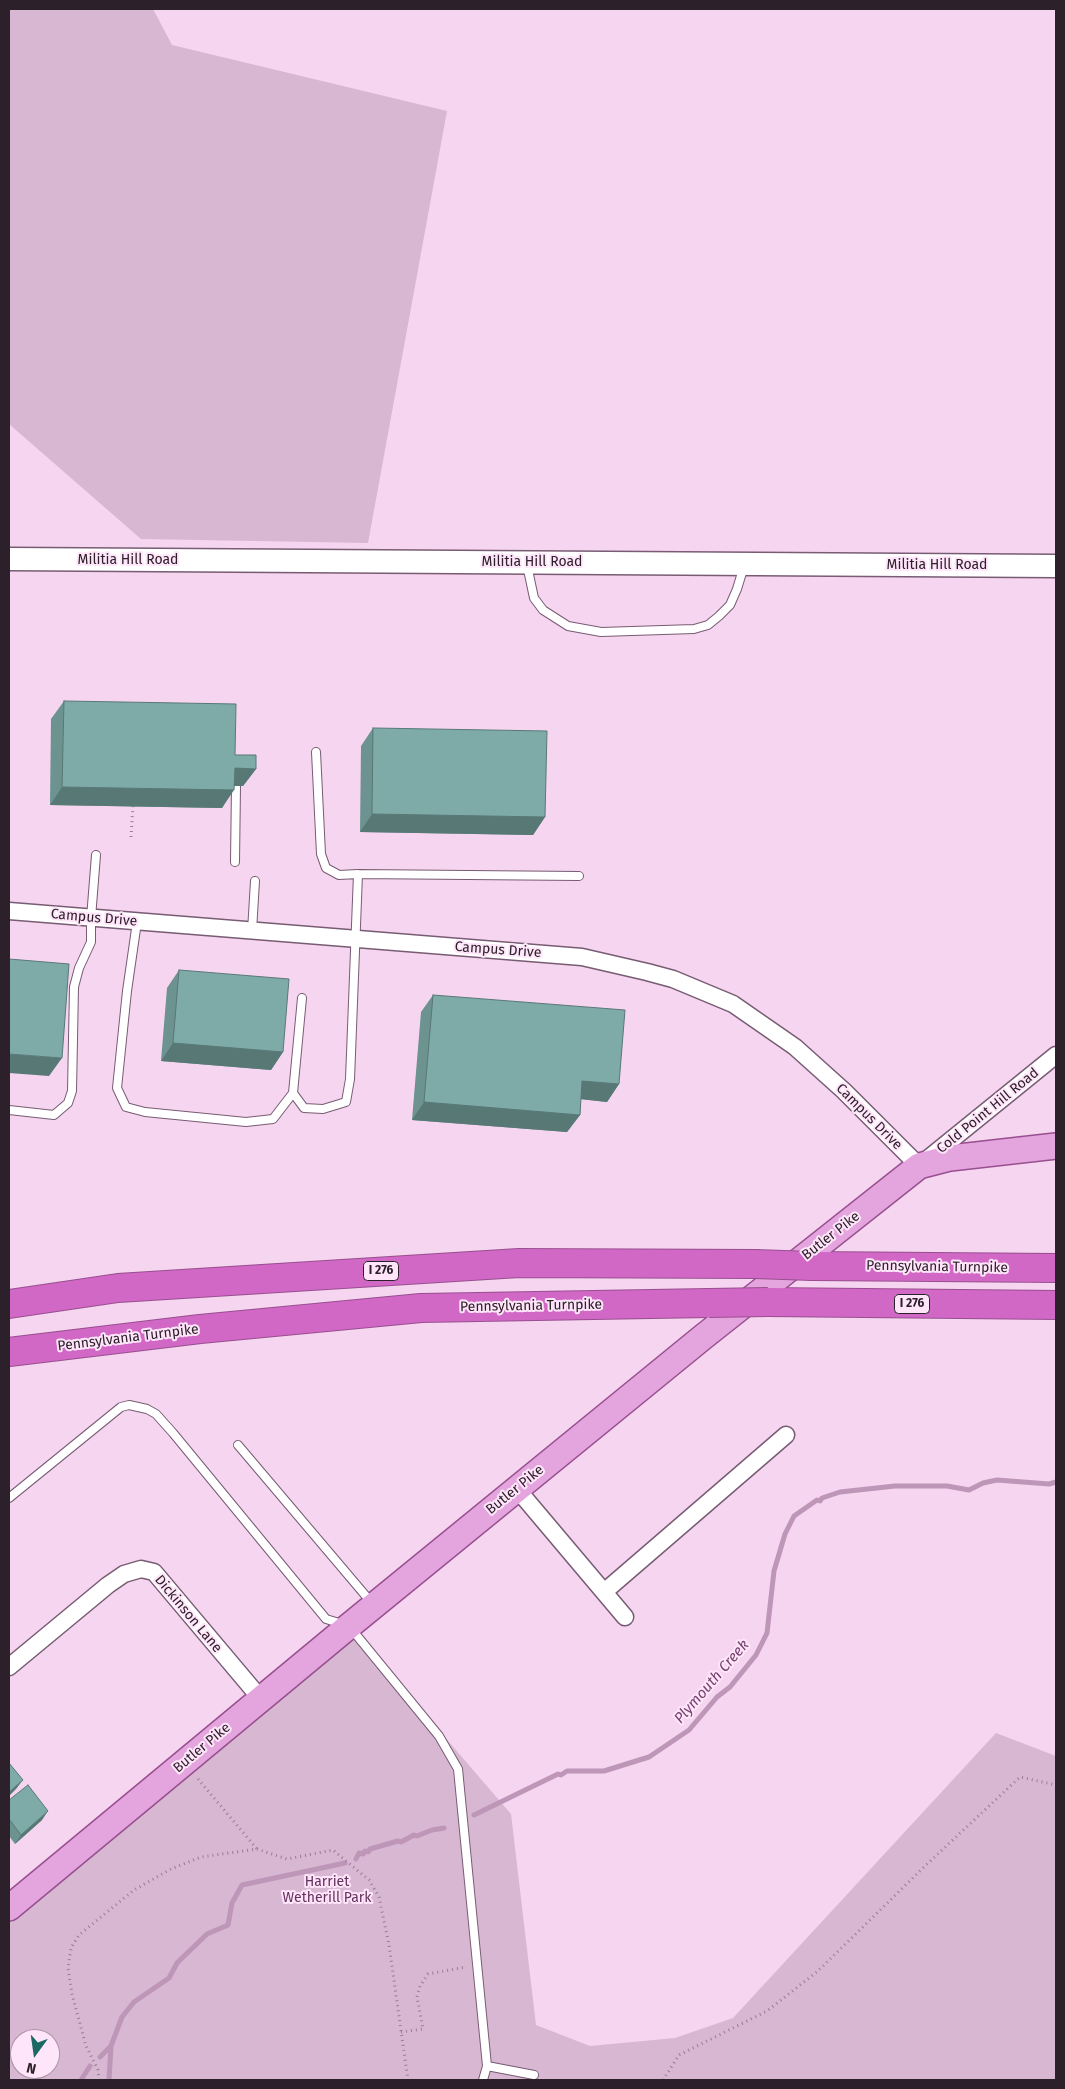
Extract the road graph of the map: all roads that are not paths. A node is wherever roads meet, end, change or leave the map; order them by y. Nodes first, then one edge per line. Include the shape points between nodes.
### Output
1 (9, 559) edge
2 (526, 562) junction
3 (745, 564) junction
4 (1056, 566) edge
5 (316, 752) dead end
6 (236, 786) edge
7 (96, 855) dead end
8 (235, 862) dead end
9 (358, 874) junction
10 (579, 876) dead end
11 (255, 881) dead end
12 (9, 912) edge
13 (91, 918) junction
14 (136, 922) junction
15 (252, 931) junction
16 (354, 939) junction
17 (302, 998) dead end
18 (1056, 1055) edge
19 (293, 1093) junction
20 (9, 1110) edge
21 (1056, 1146) edge
22 (919, 1166) junction
23 (1056, 1268) edge
24 (9, 1304) edge
25 (1056, 1305) edge
26 (9, 1352) edge
27 (786, 1435) dead end
28 (238, 1444) dead end
29 (517, 1489) junction
30 (9, 1498) edge
31 (604, 1592) junction
32 (374, 1606) junction
33 (625, 1617) dead end
34 (349, 1626) junction
35 (9, 1667) edge
36 (261, 1700) junction
37 (10, 1903) edge
38 (487, 2066) junction
39 (534, 2075) dead end
40 (483, 2080) edge

1 - 2 street, Militia Hill Road
2 - 3 street, Militia Hill Road
2 - 3 lane via 534,598 544,610 568,626 600,632 694,628 708,624 730,605
3 - 4 street, Militia Hill Road
5 - 9 lane via 321,854 326,868 339,875
6 - 8 lane
7 - 13 lane
9 - 10 lane
9 - 16 lane
11 - 15 lane
12 - 13 street, Campus Drive
13 - 14 street, Campus Drive
13 - 20 lane via 91,942 74,986 72,1091 68,1103 54,1115
14 - 15 street, Campus Drive
14 - 19 lane via 117,1088 126,1108 246,1122 272,1118
15 - 16 street, Campus Drive
16 - 19 lane via 350,1079 346,1102 323,1109 304,1108
16 - 22 street, Campus Drive via 582,957 673,979 733,1004 795,1047
17 - 19 lane
18 - 22 street, Cold Point Hill Road
21 - 22 main road, Butler Pike via 958,1157
22 - 29 main road, Butler Pike
23 - 24 highway, Pennsylvania Turnpike / I 276, bridge via 519,1263 118,1288
25 - 26 highway, Pennsylvania Turnpike / I 276, bridge via 768,1302 422,1308 200,1329
27 - 31 street
28 - 32 lane
29 - 31 street
29 - 32 main road, Butler Pike
30 - 34 lane via 121,1407 147,1408 174,1433 326,1619
31 - 33 street
32 - 34 main road, Butler Pike
34 - 36 main road, Butler Pike
34 - 38 lane via 439,1736 458,1769
35 - 36 street, Dickinson Lane via 108,1585 124,1574 141,1569 154,1572
36 - 37 main road, Butler Pike
38 - 39 lane
38 - 40 lane

